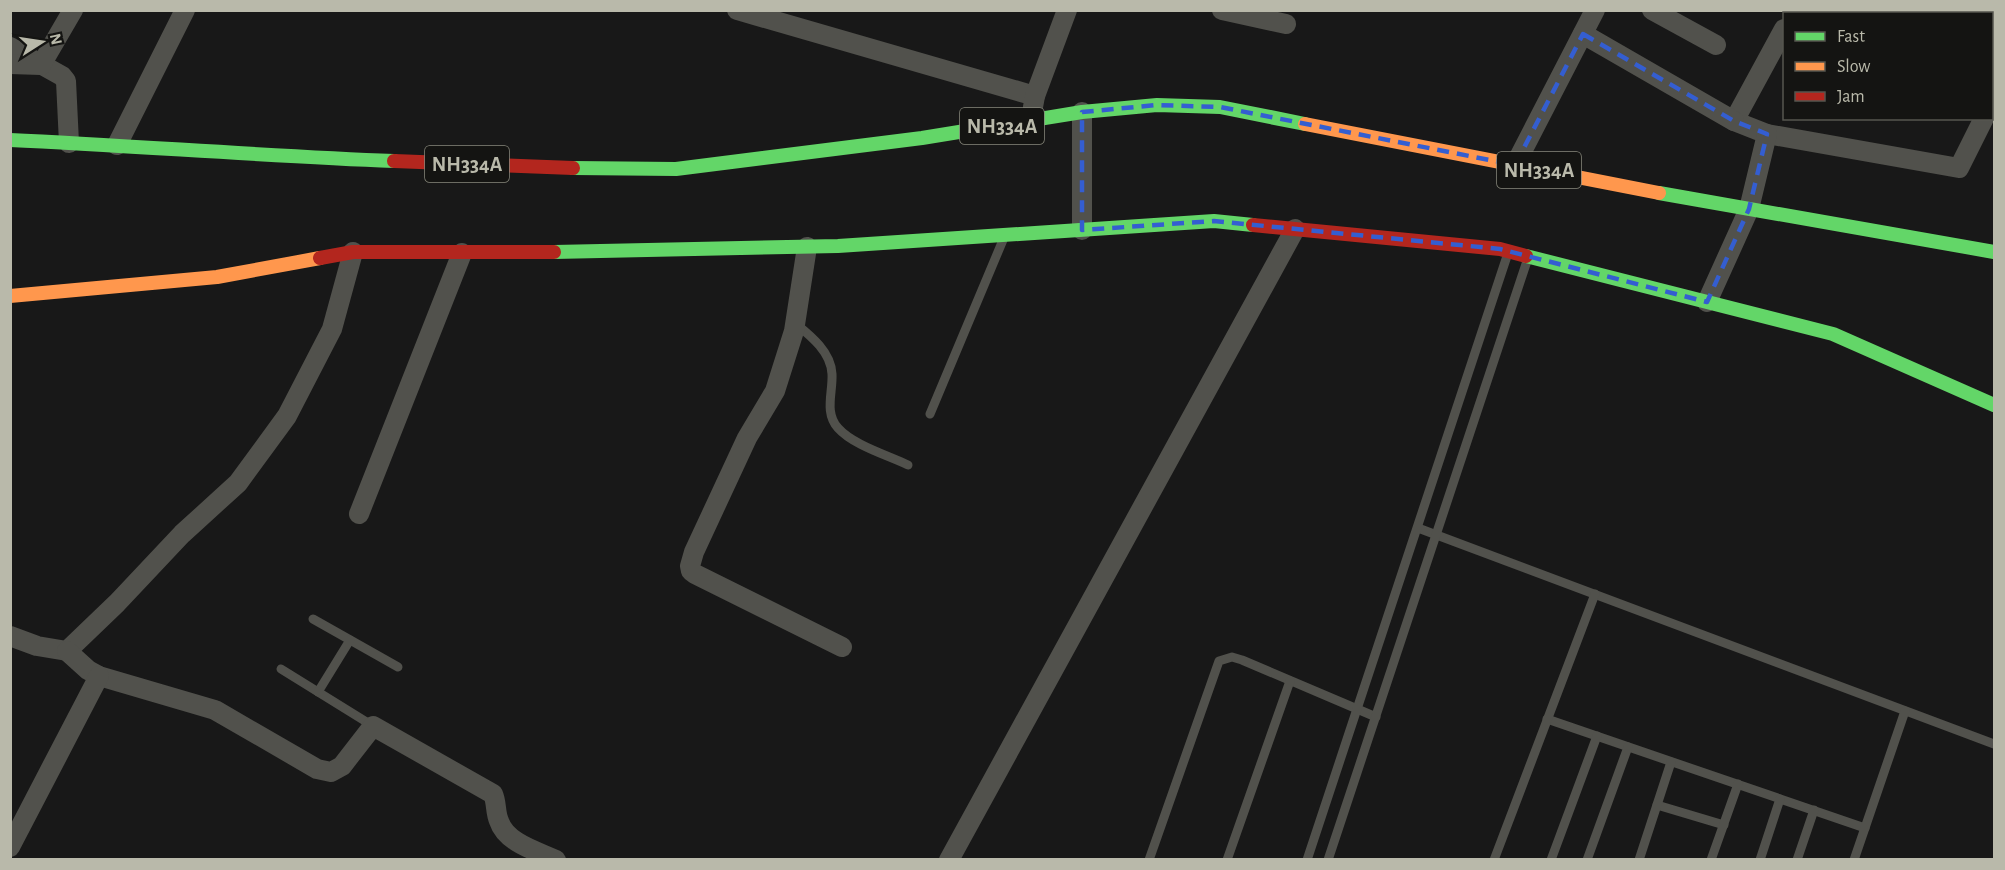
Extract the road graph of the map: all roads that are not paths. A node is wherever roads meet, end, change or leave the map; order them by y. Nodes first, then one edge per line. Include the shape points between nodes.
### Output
1 (73, 10) edge
2 (185, 10) edge
3 (1067, 10) edge
4 (1222, 10) edge
5 (1595, 10) edge
6 (1652, 10) edge
7 (750, 12) edge
8 (1286, 24) dead end
9 (1783, 32) edge
10 (1583, 34) junction
11 (1716, 45) dead end
12 (10, 47) edge
13 (10, 64) edge
14 (41, 65) junction
15 (1035, 96) junction
16 (1082, 112) junction
17 (1983, 120) edge
18 (1031, 121) junction
19 (1734, 121) junction
20 (1767, 134) junction
21 (10, 140) edge
22 (69, 142) junction
23 (117, 145) junction
24 (1515, 165) junction
25 (1749, 209) junction
26 (1295, 229) junction
27 (1082, 230) junction
28 (1005, 235) junction
29 (807, 247) junction
30 (1509, 251) junction
31 (353, 252) junction
32 (1995, 252) edge
33 (462, 253) junction
34 (1529, 256) junction
35 (10, 296) edge
36 (1707, 302) junction
37 (795, 323) junction
38 (1995, 405) edge
39 (930, 414) dead end
40 (908, 465) dead end
41 (359, 514) dead end
42 (1418, 528) junction
43 (1437, 534) junction
44 (1595, 594) junction
45 (313, 620) dead end
46 (10, 636) edge
47 (350, 640) junction
48 (843, 647) dead end
49 (67, 651) junction
50 (398, 668) dead end
51 (281, 669) dead end
52 (99, 676) junction
53 (1290, 681) junction
54 (318, 692) junction
55 (1358, 709) junction
56 (1905, 711) junction
57 (1376, 717) junction
58 (1547, 719) junction
59 (373, 726) junction
60 (1597, 736) junction
61 (1995, 744) edge
62 (1628, 747) junction
63 (1671, 762) junction
64 (1738, 784) junction
65 (1780, 799) junction
66 (1657, 805) junction
67 (1814, 810) junction
68 (19, 814) edge
69 (1724, 825) junction
70 (1865, 828) junction
71 (10, 847) edge
72 (556, 860) edge
73 (949, 860) edge
74 (1149, 860) edge
75 (1227, 860) edge
76 (1307, 860) edge
77 (1328, 860) edge
78 (1494, 860) edge
79 (1551, 860) edge
80 (1587, 860) edge
81 (1639, 860) edge
82 (1711, 860) edge
83 (1760, 860) edge
84 (1797, 860) edge
85 (1854, 860) edge

1 - 14 street
2 - 23 street
3 - 15 street
4 - 8 street
5 - 10 street
6 - 11 street
7 - 15 street
9 - 19 street
10 - 19 street
10 - 24 street
12 - 14 street
13 - 14 street
14 - 22 street via 66,81
15 - 18 street
16 - 18 main road, NH334A
16 - 24 main road, NH334A via 1158,105 1220,107
16 - 27 street
17 - 20 street via 1959,168
18 - 23 main road, NH334A via 676,169 544,168
19 - 20 street
20 - 25 street
21 - 22 main road, NH334A
22 - 23 main road, NH334A
24 - 25 main road, NH334A
25 - 32 main road, NH334A
25 - 36 street
26 - 27 main road via 1214,221
26 - 30 main road
26 - 73 street
27 - 28 main road
28 - 29 main road
28 - 39 lane
29 - 33 main road
29 - 37 street
30 - 34 main road
30 - 42 lane
31 - 33 main road
31 - 35 main road via 217,277
31 - 49 street via 332,329 287,416 238,483
33 - 41 street
34 - 36 main road
34 - 43 lane
36 - 38 main road via 1833,334
37 - 40 lane via 814,339 828,360 832,374 829,402 837,427 850,438
37 - 48 street via 775,391 747,438 690,566 695,574
42 - 43 lane
42 - 55 lane
43 - 44 lane
43 - 57 lane
44 - 56 lane
44 - 58 lane
45 - 47 lane
46 - 49 street
47 - 50 lane
47 - 54 lane
49 - 52 street
51 - 54 lane
52 - 59 street via 215,710 317,769 331,772 342,766
52 - 68 street
53 - 55 lane
53 - 74 lane via 1232,657 1219,661
53 - 75 lane
54 - 59 lane
55 - 57 lane
55 - 76 lane
56 - 61 lane
56 - 70 lane
57 - 77 lane
58 - 60 lane
58 - 78 lane
59 - 72 street via 493,794 504,831
60 - 62 lane
60 - 79 lane
62 - 63 lane
62 - 80 lane
63 - 64 lane
63 - 66 lane
64 - 65 lane
64 - 69 lane
65 - 67 lane
65 - 83 lane
66 - 69 lane
66 - 81 lane
67 - 70 lane
67 - 84 lane
68 - 71 street
69 - 82 lane
70 - 85 lane

